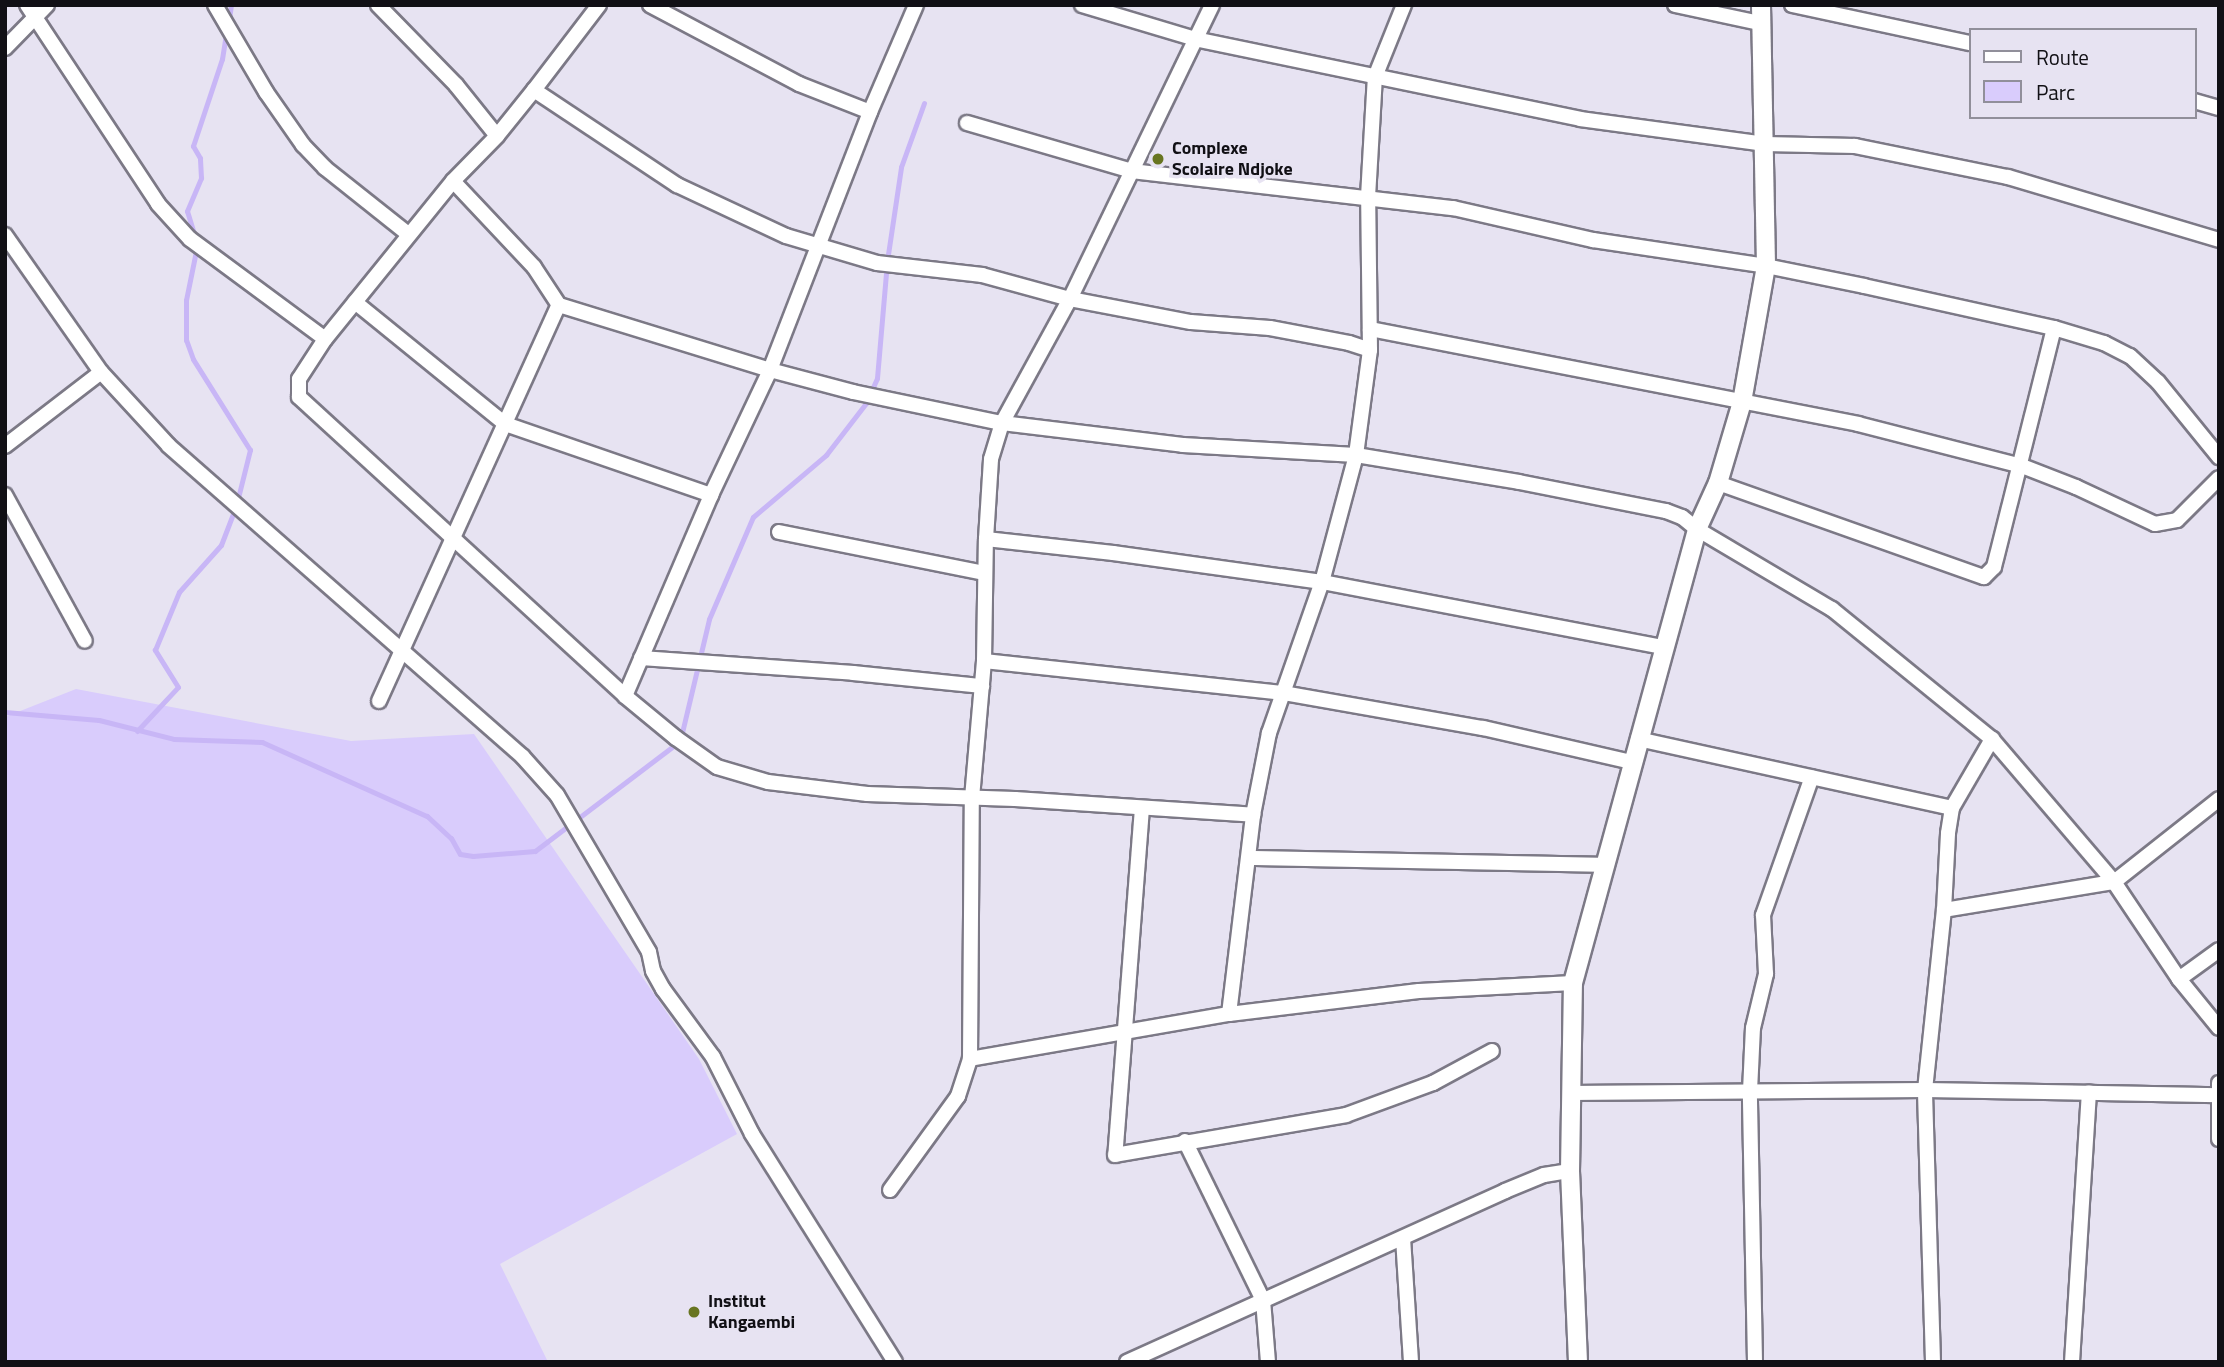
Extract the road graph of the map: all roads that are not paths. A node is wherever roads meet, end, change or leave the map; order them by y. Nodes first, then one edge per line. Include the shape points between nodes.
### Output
1 (47, 5) edge
2 (215, 5) edge
3 (377, 5) edge
4 (599, 5) edge
5 (650, 5) edge
6 (916, 5) edge
7 (1082, 5) edge
8 (1212, 5) edge
9 (1404, 5) edge
10 (1675, 5) edge
11 (1792, 5) edge
12 (31, 11) edge
13 (1760, 14) edge
14 (1195, 39) junction
15 (1968, 43) edge
16 (5, 48) edge
17 (1375, 77) junction
18 (534, 90) junction
19 (2196, 102) edge
20 (2219, 108) edge
21 (870, 111) junction
22 (967, 122) dead end
23 (497, 136) junction
24 (1765, 144) junction
25 (1132, 172) junction
26 (453, 180) junction
27 (1368, 197) junction
28 (408, 234) junction
29 (5, 235) edge
30 (2219, 240) edge
31 (818, 244) junction
32 (1766, 266) junction
33 (1070, 299) junction
34 (355, 302) junction
35 (559, 305) junction
36 (2054, 328) junction
37 (1370, 329) junction
38 (324, 339) junction
39 (1370, 350) junction
40 (770, 370) junction
41 (101, 372) junction
42 (1742, 402) junction
43 (1002, 423) junction
44 (505, 424) junction
45 (5, 446) edge
46 (1356, 455) junction
47 (2219, 457) edge
48 (2022, 466) junction
49 (2219, 478) edge
50 (1718, 483) junction
51 (5, 495) edge
52 (711, 495) junction
53 (1697, 529) junction
54 (779, 532) dead end
55 (453, 539) junction
56 (986, 539) junction
57 (985, 573) junction
58 (1322, 582) junction
59 (85, 641) dead end
60 (1663, 647) junction
61 (400, 650) junction
62 (641, 658) junction
63 (984, 660) junction
64 (982, 686) junction
65 (1284, 693) junction
66 (625, 696) junction
67 (379, 701) dead end
68 (1992, 739) junction
69 (1638, 740) junction
70 (1632, 762) junction
71 (1812, 777) junction
72 (972, 798) junction
73 (2219, 799) edge
74 (1142, 808) junction
75 (1952, 808) junction
76 (1253, 815) junction
77 (1248, 858) junction
78 (1604, 865) junction
79 (2114, 882) junction
80 (1944, 910) junction
81 (2219, 950) edge
82 (2179, 979) junction
83 (1573, 983) junction
84 (1229, 1014) junction
85 (2219, 1028) edge
86 (1124, 1031) junction
87 (1492, 1051) dead end
88 (970, 1059) junction
89 (1925, 1090) junction
90 (1749, 1091) junction
91 (2218, 1091) edge
92 (2089, 1093) junction
93 (1570, 1094) junction
94 (2219, 1139) edge
95 (1185, 1141) junction
96 (1570, 1171) junction
97 (890, 1190) dead end
98 (1403, 1238) junction
99 (1263, 1300) junction
100 (895, 1362) edge
101 (1127, 1362) edge
102 (1268, 1362) edge
103 (1411, 1362) edge
104 (1578, 1362) edge
105 (1755, 1362) edge
106 (1933, 1362) edge
107 (2072, 1362) edge

1 - 12 street
2 - 28 street via 303,145
3 - 23 street via 456,85
4 - 18 street
5 - 21 street via 799,84
6 - 21 street
7 - 14 street
8 - 14 street
9 - 17 street
10 - 13 street
11 - 15 street
12 - 16 street
12 - 38 street via 158,204 190,239
13 - 24 street
14 - 17 street
14 - 25 street
17 - 24 street via 1580,119
17 - 27 street
18 - 23 street
18 - 31 street via 677,185 786,236
19 - 20 street
21 - 31 street
22 - 25 street
23 - 26 street
24 - 30 street via 1854,146 2008,177
24 - 32 street
25 - 27 street
25 - 33 street
26 - 28 street
26 - 35 street via 534,267
27 - 32 street via 1453,208 1592,240
27 - 37 street
28 - 34 street
29 - 41 street
31 - 33 street via 888,264 982,275
31 - 40 street
32 - 36 street
32 - 42 street
33 - 39 street via 1191,322 1283,330
33 - 43 street
34 - 38 street
34 - 44 street
35 - 40 street
35 - 44 street
36 - 47 street via 2130,356 2158,382
36 - 48 street
37 - 39 street
37 - 42 street
38 - 55 street via 299,379 299,397
39 - 46 street
40 - 43 street
40 - 52 street
41 - 45 street
41 - 61 street via 169,446
42 - 48 street via 1858,424
42 - 50 street
43 - 46 street via 1184,445
43 - 56 street via 991,459
44 - 52 street
44 - 55 street
46 - 53 street via 1666,511
46 - 58 street
48 - 49 street via 2163,525 2177,520
48 - 50 street via 1994,567 1984,577
50 - 53 street
51 - 59 street
52 - 62 street
53 - 60 street
53 - 68 street via 1832,609
54 - 57 street
55 - 61 street
55 - 66 street
56 - 57 street
56 - 58 street
57 - 63 street
58 - 60 street
58 - 65 street
60 - 69 street
61 - 67 street
61 - 100 street via 522,756 557,795 649,952 663,989 713,1057 752,1134
62 - 64 street
62 - 66 street
63 - 64 street
63 - 65 street
64 - 72 street
65 - 70 street via 1482,728
65 - 76 street via 1269,733
66 - 72 street via 717,766 768,782 867,794
68 - 75 street
68 - 79 street
69 - 70 street
69 - 71 street
70 - 78 street
71 - 75 street
71 - 90 street via 1763,915 1766,974 1753,1028
72 - 74 street
72 - 88 street
73 - 79 street
74 - 76 street
74 - 86 street
75 - 80 street
76 - 77 street
77 - 78 street
77 - 84 street
78 - 83 street
79 - 80 street
79 - 82 street
80 - 89 street
81 - 82 street
82 - 85 street
83 - 84 street via 1419,991
83 - 93 street
84 - 86 street
86 - 88 street
86 - 95 street via 1115,1155
87 - 95 street via 1433,1083 1346,1115
88 - 97 street via 958,1096
89 - 90 street
89 - 92 street
89 - 106 street
90 - 93 street
90 - 105 street
91 - 92 street
91 - 94 street
92 - 107 street
93 - 96 street
95 - 99 street
96 - 98 street via 1544,1175
96 - 104 street
98 - 99 street
98 - 103 street
99 - 101 street
99 - 102 street

